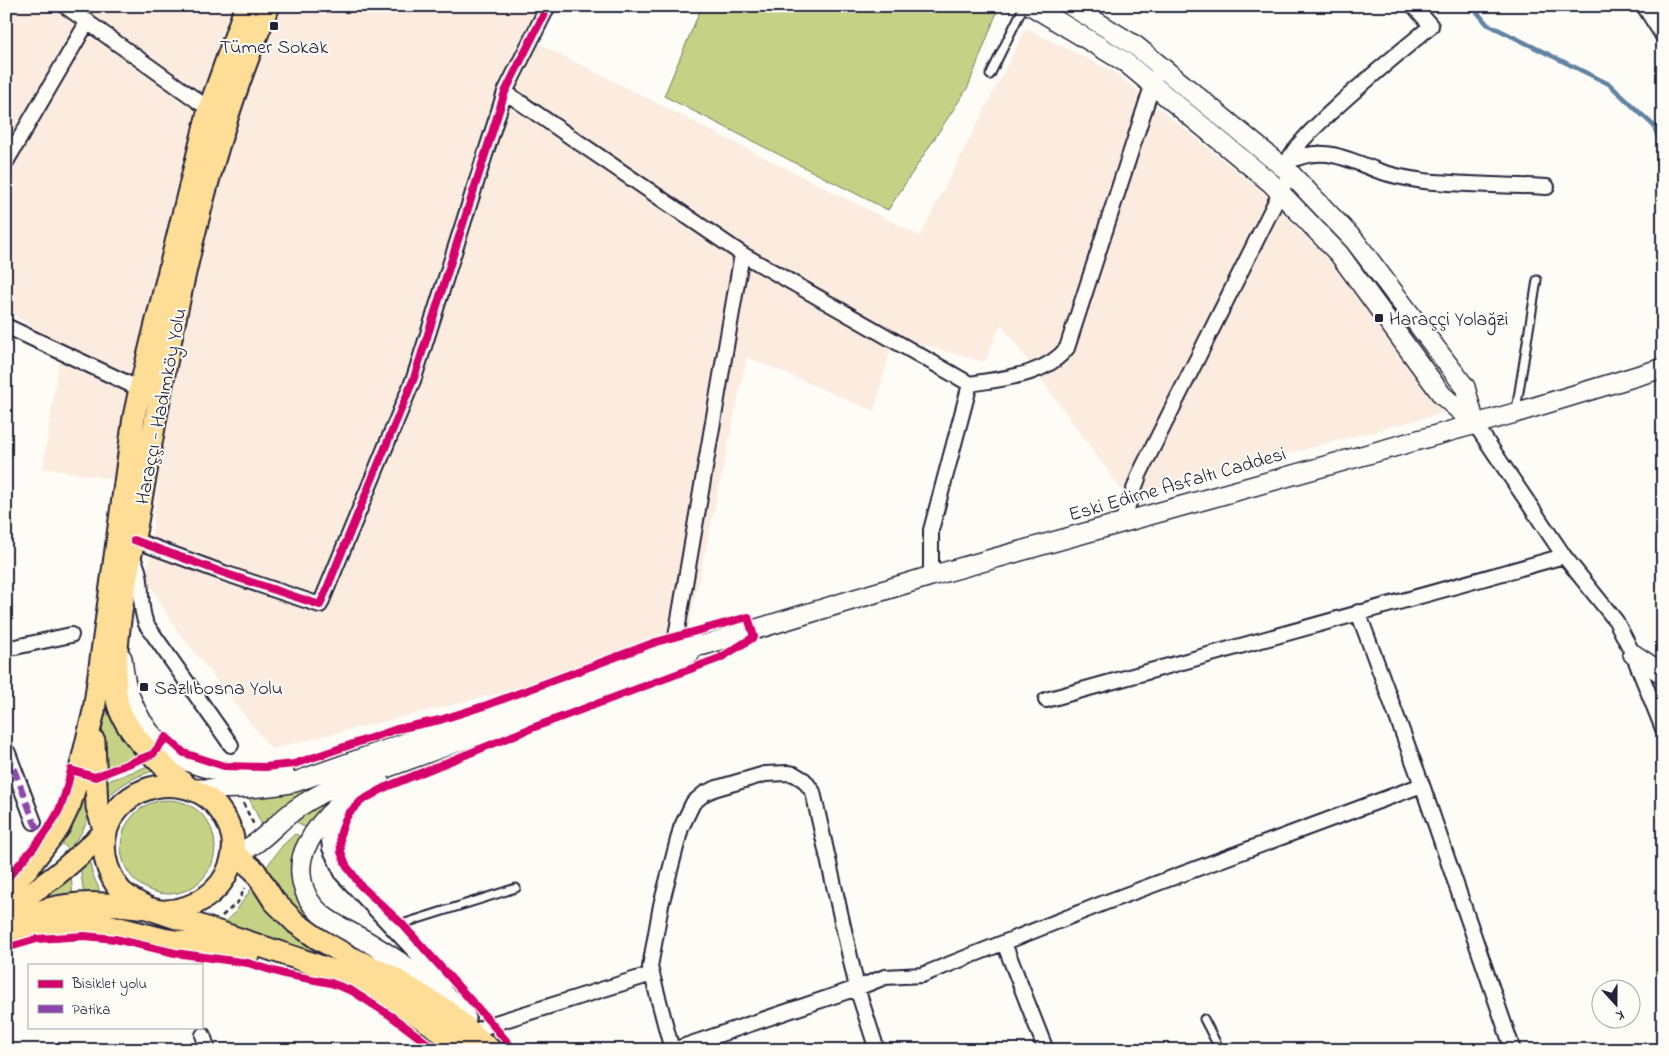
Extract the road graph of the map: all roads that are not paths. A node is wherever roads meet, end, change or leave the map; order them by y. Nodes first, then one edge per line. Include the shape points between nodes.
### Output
1 (66, 6) edge
2 (246, 6) edge
3 (269, 6) edge
4 (548, 6) edge
5 (1024, 6) edge
6 (1032, 6) edge
7 (1071, 6) edge
8 (1414, 6) edge
9 (1644, 6) edge
10 (88, 21) junction
11 (1663, 36) edge
12 (1158, 64) junction
13 (990, 75) dead end
14 (1152, 85) junction
15 (505, 92) junction
16 (218, 113) junction
17 (6, 162) edge
18 (1289, 168) junction
19 (1547, 187) dead end
20 (1280, 192) junction
21 (742, 254) junction
22 (1537, 280) dead end
23 (6, 326) edge
24 (1663, 368) edge
25 (970, 384) junction
26 (140, 389) junction
27 (1515, 413) junction
28 (1475, 424) junction
29 (1122, 522) junction
30 (132, 548) junction
31 (1564, 556) junction
32 (931, 576) junction
33 (1358, 612) junction
34 (71, 634) dead end
35 (118, 636) junction
36 (704, 645) junction
37 (674, 648) junction
38 (6, 649) edge
39 (1633, 654) junction
40 (1663, 674) edge
41 (1046, 700) dead end
42 (94, 711) junction
43 (1663, 729) edge
44 (417, 738) junction
45 (231, 745) dead end
46 (435, 750) junction
47 (6, 753) edge
48 (1422, 785) junction
49 (190, 788) junction
50 (340, 802) junction
51 (34, 822) dead end
52 (105, 832) junction
53 (234, 852) junction
54 (6, 887) edge
55 (516, 888) dead end
56 (6, 906) edge
57 (150, 909) junction
58 (6, 923) edge
59 (392, 928) junction
60 (6, 934) edge
61 (1004, 943) junction
62 (299, 959) junction
63 (652, 974) junction
64 (857, 988) junction
65 (449, 999) junction
66 (1204, 1019) dead end
67 (203, 1035) dead end
68 (468, 1041) edge
69 (208, 1050) edge
70 (491, 1050) edge
71 (673, 1050) edge
72 (877, 1050) edge
73 (1046, 1050) edge
74 (1220, 1050) edge
75 (1513, 1050) edge

1 - 10 street
2 - 16 main road, Haraççı - Hadımköy Yolu
3 - 16 main road, Haraççı - Hadımköy Yolu
4 - 15 street
5 - 13 lane
6 - 14 main road via 1125,62
7 - 12 main road via 1136,46
8 - 18 street via 1431,26 1323,119 1296,148
9 - 11 street
10 - 16 street
10 - 17 street
12 - 14 street
12 - 18 main road
14 - 20 main road
14 - 25 street via 1067,348 1060,358 1027,373
15 - 21 street
15 - 30 street via 414,378 320,605 224,572
16 - 26 main road, Haraççı - Hadımköy Yolu
16 - 30 main road, Haraççı - Hadımköy Yolu
18 - 19 street via 1301,155 1321,153 1423,181
18 - 20 street
18 - 28 main road via 1355,241 1465,387
20 - 28 main road via 1339,254 1442,395
20 - 29 street via 1140,473
21 - 25 street
21 - 37 street
22 - 27 lane
23 - 26 street
24 - 27 main road, Eski Edirne Asfaltı Caddesi
25 - 32 street via 931,530
26 - 42 main road, Haraççı - Hadımköy Yolu
27 - 28 main road, Eski Edirne Asfaltı Caddesi
28 - 29 main road, Eski Edirne Asfaltı Caddesi
28 - 31 street
29 - 32 main road, Eski Edirne Asfaltı Caddesi
30 - 35 main road, Haraççı - Hadımköy Yolu
30 - 45 street via 140,574 142,613 146,624
31 - 33 street
31 - 39 street via 1616,621
32 - 36 main road, Eski Edirne Asfaltı Caddesi
33 - 41 street
33 - 48 street
34 - 38 street
35 - 44 main road via 126,684 145,727 176,756 202,768 262,774 291,772 383,741 398,737
35 - 49 main road, Haraççı - Hadımköy Yolu via 117,700 127,726 162,764
36 - 37 main road
36 - 46 main road via 652,671
37 - 44 main road
39 - 40 main road
39 - 43 street
42 - 52 main road via 97,807
42 - 54 main road via 70,804 49,841 27,869
44 - 49 main road via 277,786
46 - 50 main road via 425,759
46 - 53 main road via 312,797 261,839 243,851
47 - 51 street
48 - 61 street
48 - 75 street
49 - 52 main road via 164,785 136,793 115,813
49 - 53 main road via 208,798 225,817 233,837
50 - 59 street via 329,840 335,861 343,876
50 - 65 main road via 322,820 304,850 300,864 304,889 320,913 372,944
52 - 56 main road via 52,880
52 - 57 main road via 105,859 116,884 134,901
53 - 57 main road via 230,868 212,894 181,909 165,912
53 - 68 main road via 255,871 274,901 296,923 439,1006
55 - 59 lane
57 - 58 main road via 82,904 43,910
57 - 62 main road
59 - 65 street via 436,974
60 - 62 main road via 44,925 107,925 163,939 270,958
61 - 64 street via 922,975 885,977
61 - 73 street
62 - 68 main road via 355,980 432,1025
63 - 64 street via 650,967 661,905 681,828 693,803 705,792 716,788 765,774 788,773 804,780 813,792
63 - 68 street via 492,1024
63 - 71 street
64 - 71 street
64 - 72 street
65 - 68 main road via 463,1012
66 - 74 lane
67 - 69 street
68 - 70 main road

